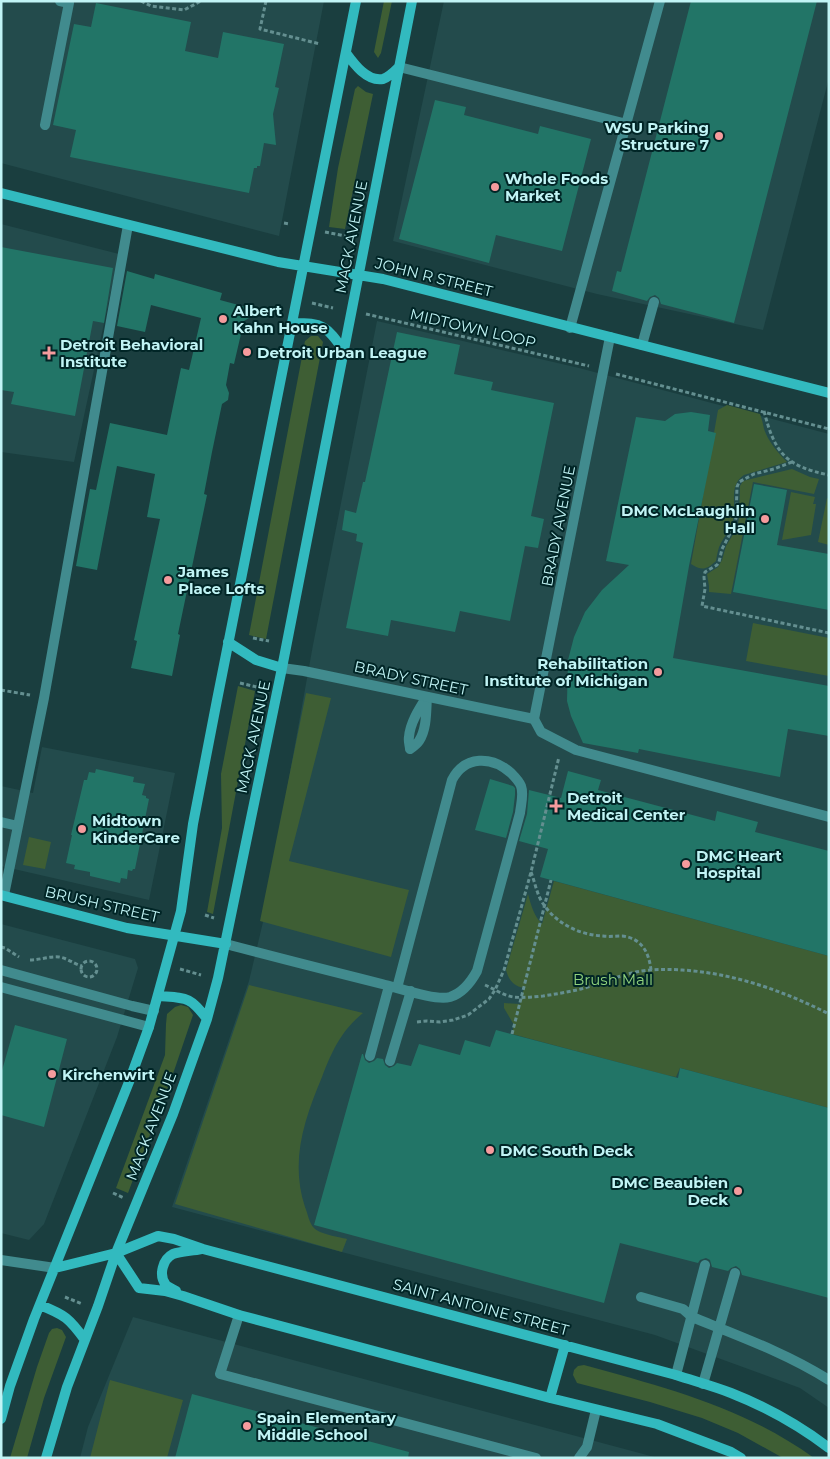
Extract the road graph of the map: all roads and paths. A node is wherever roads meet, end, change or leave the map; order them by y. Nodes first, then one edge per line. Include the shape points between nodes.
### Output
1 (60, 1) edge
2 (141, 1) edge
3 (201, 1) edge
4 (266, 1) edge
5 (356, 1) edge
6 (412, 1) edge
7 (660, 1) edge
8 (320, 44) dead end
9 (346, 53) junction
10 (399, 67) junction
11 (626, 124) junction
12 (45, 126) dead end
13 (1, 193) edge
14 (284, 223) dead end
15 (290, 224) dead end
16 (128, 225) junction
17 (325, 232) dead end
18 (346, 236) dead end
19 (304, 266) junction
20 (359, 274) junction
21 (654, 302) dead end
22 (311, 303) dead end
23 (333, 308) dead end
24 (366, 314) dead end
25 (292, 323) junction
26 (570, 328) junction
27 (610, 337) junction
28 (642, 346) junction
29 (344, 351) junction
30 (575, 363) dead end
31 (636, 379) dead end
32 (829, 393) edge
33 (764, 412) junction
34 (829, 429) edge
35 (792, 462) junction
36 (829, 475) edge
37 (829, 633) edge
38 (250, 638) dead end
39 (270, 641) dead end
40 (228, 642) junction
41 (282, 668) junction
42 (240, 683) dead end
43 (260, 688) dead end
44 (1, 690) edge
45 (44, 698) junction
46 (534, 719) junction
47 (559, 756) dead end
48 (829, 817) edge
49 (1, 822) edge
50 (18, 826) junction
51 (551, 880) dead end
52 (2, 895) edge
53 (205, 916) dead end
54 (215, 918) dead end
55 (175, 935) junction
56 (226, 944) junction
57 (1, 947) edge
58 (82, 966) junction
59 (180, 969) dead end
60 (1, 970) edge
61 (651, 970) junction
62 (201, 975) dead end
63 (27, 977) junction
64 (473, 978) junction
65 (1, 987) edge
66 (393, 987) junction
67 (411, 991) junction
68 (22, 993) junction
69 (159, 996) junction
70 (154, 1011) junction
71 (829, 1014) edge
72 (208, 1019) junction
73 (149, 1028) junction
74 (512, 1034) dead end
75 (370, 1056) dead end
76 (390, 1061) dead end
77 (113, 1193) dead end
78 (124, 1198) dead end
79 (203, 1249) junction
80 (116, 1253) junction
81 (1, 1260) edge
82 (705, 1265) dead end
83 (55, 1268) junction
84 (735, 1273) dead end
85 (62, 1296) dead end
86 (183, 1296) junction
87 (642, 1297) dead end
88 (82, 1304) dead end
89 (40, 1306) junction
90 (239, 1315) junction
91 (692, 1317) junction
92 (720, 1328) junction
93 (85, 1340) junction
94 (565, 1345) junction
95 (676, 1375) junction
96 (829, 1380) edge
97 (703, 1384) junction
98 (550, 1398) junction
99 (596, 1410) junction
100 (1, 1419) edge
101 (829, 1448) edge
102 (46, 1458) edge
103 (536, 1458) edge
104 (579, 1458) edge
105 (741, 1458) edge

1 - 12 street via 69,3
2 - 3 path via 151,6 184,10
4 - 8 path via 260,29
5 - 9 main road
6 - 10 main road, MACK AVENUE
7 - 11 street
9 - 10 main road via 354,65 375,79 384,79
9 - 19 main road
10 - 11 street
10 - 20 main road, MACK AVENUE
11 - 26 street
13 - 16 main road, JOHN R STREET
14 - 15 path
16 - 19 main road, JOHN R STREET
16 - 45 street
17 - 18 path
19 - 20 main road, JOHN R STREET
19 - 25 main road
20 - 26 main road, JOHN R STREET
20 - 29 main road, MACK AVENUE
21 - 28 street
22 - 23 path
24 - 30 path, MIDTOWN LOOP
25 - 29 main road via 323,326
25 - 40 main road
26 - 27 main road, JOHN R STREET
27 - 28 main road, JOHN R STREET
27 - 46 street, BRADY AVENUE
28 - 32 main road, JOHN R STREET
29 - 41 main road, MACK AVENUE
31 - 33 path
33 - 34 path
33 - 35 path via 775,443
35 - 36 path via 807,470
35 - 37 path via 740,482 734,526 719,562 705,572 702,606
38 - 39 path
40 - 41 main road via 256,660
40 - 55 main road
41 - 46 street, BRADY STREET
41 - 56 main road, MACK AVENUE
42 - 43 path
44 - 45 path
45 - 50 street
46 - 48 street via 541,732 576,750
47 - 61 path via 531,872 543,904 565,926 592,935 625,936 640,943 650,958
49 - 50 street
50 - 52 street
51 - 74 path, bridge
52 - 55 main road, BRUSH STREET via 127,928
53 - 54 path
55 - 56 main road, BRUSH STREET
55 - 69 main road
56 - 66 street
56 - 72 main road, MACK AVENUE
57 - 58 path via 23,960 59,957
58 - 58 path via 86,976 96,971 96,966 90,961
59 - 62 path
60 - 63 street
61 - 64 path via 581,989 529,998 495,990
61 - 71 path via 730,977 778,991
63 - 68 street
63 - 70 street
64 - 66 street via 522,800 521,786 514,776 493,762 480,761 457,770 452,780
64 - 67 street via 450,997 438,998
65 - 68 street
66 - 67 street
66 - 75 street
67 - 76 street
68 - 73 street
69 - 70 main road
69 - 72 main road via 184,998 197,1005
70 - 73 main road
72 - 80 main road, MACK AVENUE
73 - 83 main road
77 - 78 path
79 - 80 main road, SAINT ANTOINE STREET via 158,1236
79 - 86 main road via 176,1253 165,1263 162,1275 166,1285
79 - 94 main road, SAINT ANTOINE STREET
80 - 83 main road, SAINT ANTOINE STREET
80 - 86 main road via 139,1288
80 - 93 main road, MACK AVENUE
81 - 83 street
82 - 91 street
83 - 89 main road
84 - 92 street
85 - 88 path
86 - 90 main road
87 - 91 street via 683,1309
89 - 93 main road via 61,1314
89 - 100 main road
90 - 98 main road
90 - 103 street via 220,1374
91 - 92 street
91 - 95 street
92 - 96 street via 774,1350
92 - 97 street
93 - 102 main road, MACK AVENUE
94 - 95 main road, SAINT ANTOINE STREET
94 - 98 main road
95 - 97 main road, SAINT ANTOINE STREET
97 - 101 main road, SAINT ANTOINE STREET via 759,1406
98 - 99 main road
99 - 104 street via 587,1447
99 - 105 main road via 656,1424

